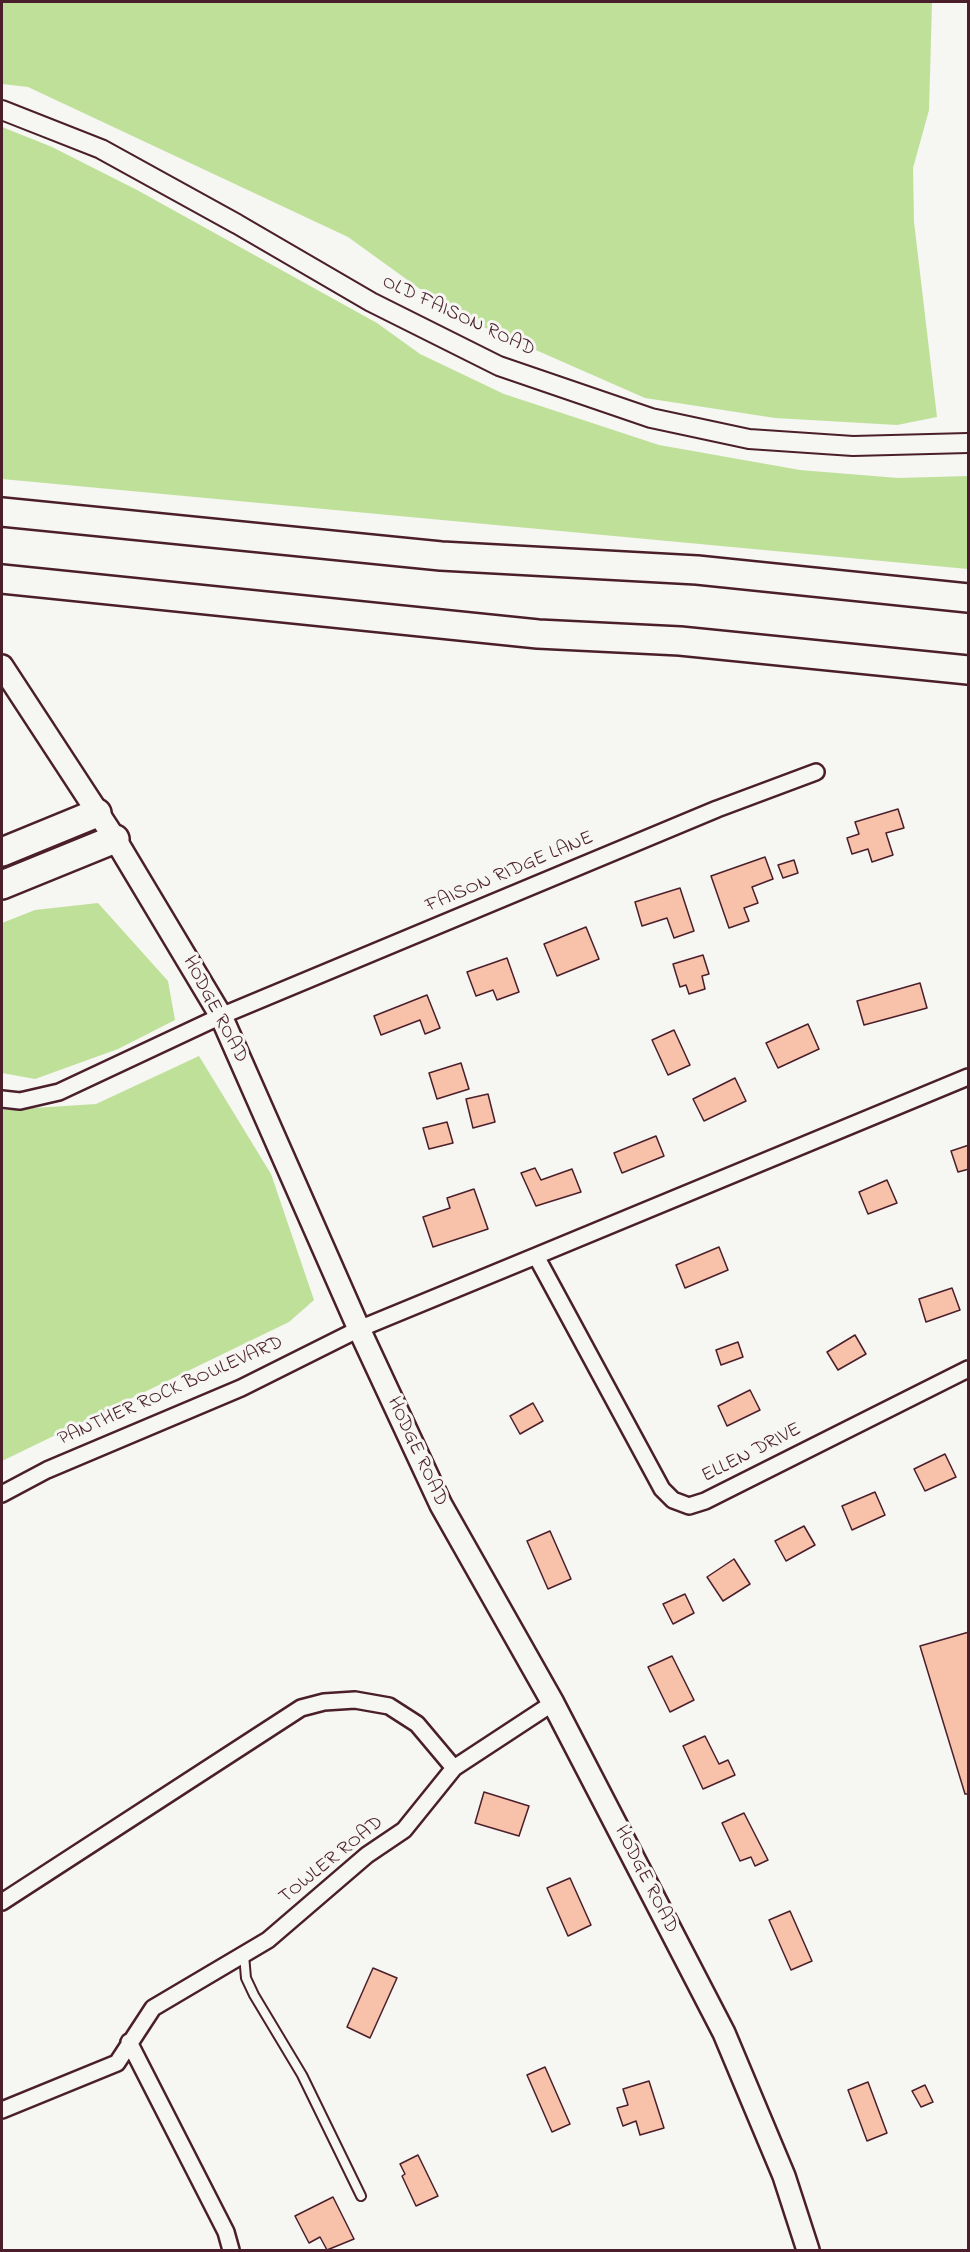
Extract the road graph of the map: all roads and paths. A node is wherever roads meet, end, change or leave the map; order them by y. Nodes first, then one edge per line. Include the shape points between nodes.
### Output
1 (2, 110) edge
2 (969, 443) edge
3 (2, 512) edge
4 (2, 579) edge
5 (969, 598) edge
6 (2, 666) edge
7 (969, 670) edge
8 (816, 772) dead end
9 (97, 813) junction
10 (115, 839) junction
11 (2, 852) edge
12 (2, 885) edge
13 (221, 1016) junction
14 (969, 1077) edge
15 (2, 1099) edge
16 (536, 1256) junction
17 (359, 1329) junction
18 (969, 1369) edge
19 (2, 1494) edge
20 (553, 1703) junction
21 (454, 1768) junction
22 (2, 1902) edge
23 (244, 1953) junction
24 (129, 2042) junction
25 (2, 2110) edge
26 (361, 2196) dead end
27 (231, 2250) edge
28 (808, 2250) edge

1 - 2 street, OLD FAISON ROAD via 101,149 370,302 520,374 651,418 749,439 853,446
3 - 5 highway via 441,556 697,570
4 - 7 highway via 538,634 680,640
6 - 9 main road, HODGE ROAD
8 - 13 street, FAISON RIDGE LANE via 717,809
9 - 10 main road, HODGE ROAD
9 - 11 highway
10 - 12 highway
10 - 13 main road, HODGE ROAD
13 - 15 street, FAISON RIDGE LANE via 59,1092 20,1101
13 - 17 main road, HODGE ROAD
14 - 16 street
16 - 17 street
16 - 18 street, ELLEN DRIVE via 662,1489 673,1500 689,1506 705,1502
17 - 19 street, PANTHER ROCK BOULEVARD via 241,1388 47,1470
17 - 20 main road, HODGE ROAD via 441,1505
20 - 21 street, TOWLER ROAD
20 - 28 main road, HODGE ROAD via 724,2032 784,2176
21 - 22 street via 417,1724 389,1706 355,1700 301,1708
21 - 23 street, TOWLER ROAD via 404,1830 367,1855 268,1940
23 - 24 street, TOWLER ROAD via 153,2008
23 - 26 lane via 246,1978 254,1995 302,2075
24 - 25 street, TOWLER ROAD via 117,2062
24 - 27 street via 226,2232

